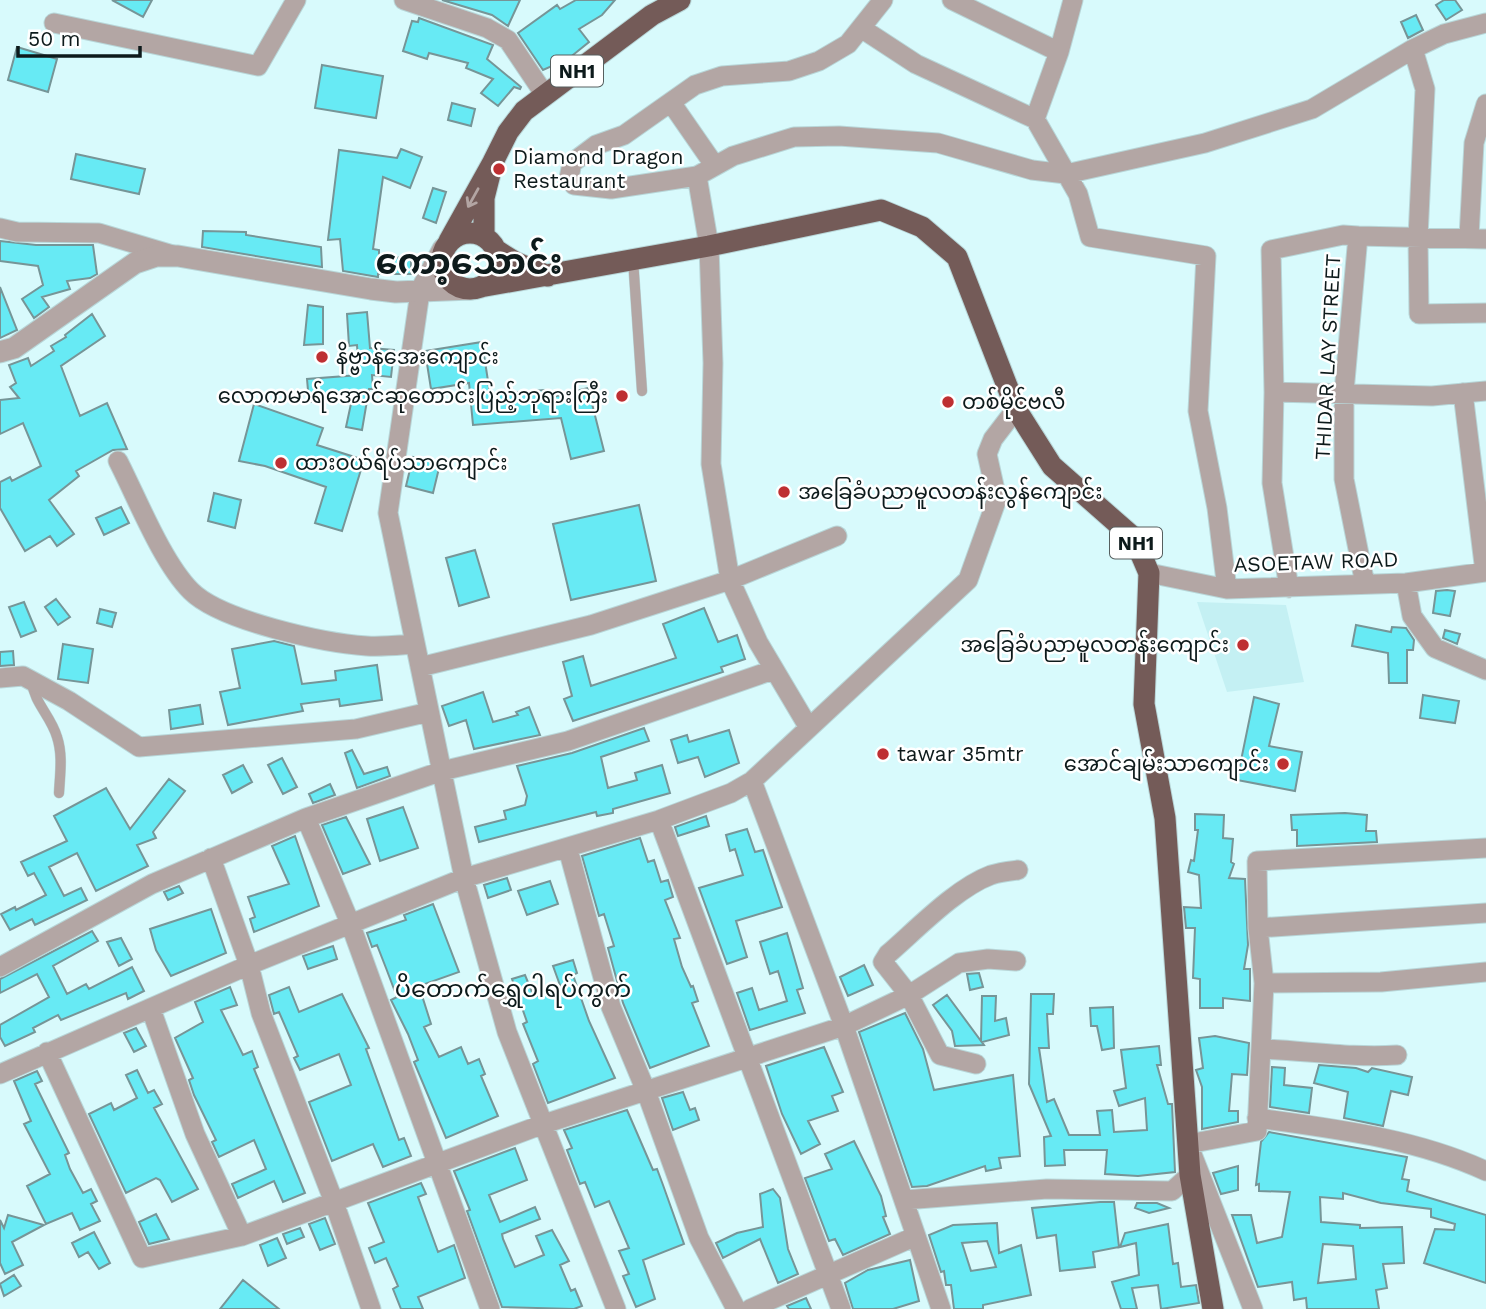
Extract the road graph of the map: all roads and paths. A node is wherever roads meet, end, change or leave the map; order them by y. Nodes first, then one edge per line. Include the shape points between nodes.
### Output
1 (296, 0) edge
2 (404, 0) edge
3 (680, 0) edge
4 (883, 0) edge
5 (952, 0) edge
6 (1073, 0) edge
7 (54, 23) dead end
8 (1486, 23) edge
9 (862, 27) junction
10 (1413, 49) junction
11 (1059, 51) junction
12 (545, 95) junction
13 (672, 104) junction
14 (1486, 104) edge
15 (1035, 119) junction
16 (493, 162) junction
17 (715, 166) junction
18 (1066, 174) junction
19 (697, 176) junction
20 (0, 228) edge
21 (1358, 236) junction
22 (1418, 237) junction
23 (1477, 238) edge
24 (490, 243) junction
25 (446, 245) junction
26 (709, 246) junction
27 (178, 256) junction
28 (633, 259) junction
29 (548, 276) junction
30 (476, 288) junction
31 (420, 292) junction
32 (1486, 313) edge
33 (0, 352) edge
34 (642, 391) dead end
35 (1486, 391) edge
36 (1274, 392) junction
37 (1345, 392) junction
38 (1463, 393) junction
39 (1016, 409) junction
40 (118, 461) dead end
41 (837, 536) dead end
42 (1485, 572) edge
43 (1149, 573) junction
44 (730, 580) junction
45 (1405, 583) junction
46 (1365, 584) junction
47 (1289, 588) junction
48 (1227, 589) junction
49 (415, 644) junction
50 (420, 667) junction
51 (773, 670) junction
52 (1486, 670) edge
53 (0, 678) edge
54 (32, 681) junction
55 (429, 712) junction
56 (809, 728) junction
57 (442, 771) junction
58 (752, 780) junction
59 (59, 793) dead end
60 (306, 818) junction
61 (659, 820) junction
62 (1486, 848) edge
63 (568, 849) junction
64 (211, 858) junction
65 (1018, 870) dead end
66 (464, 878) junction
67 (1486, 913) edge
68 (350, 923) junction
69 (1258, 928) junction
70 (1016, 961) dead end
71 (249, 965) junction
72 (0, 967) edge
73 (1486, 972) edge
74 (1264, 983) junction
75 (909, 995) junction
76 (151, 1009) junction
77 (844, 1026) junction
78 (1263, 1049) junction
79 (47, 1052) junction
80 (1397, 1055) dead end
81 (748, 1058) junction
82 (976, 1064) dead end
83 (0, 1074) edge
84 (646, 1091) junction
85 (1258, 1118) junction
86 (541, 1125) junction
87 (1188, 1144) junction
88 (439, 1162) junction
89 (1486, 1171) edge
90 (1190, 1175) junction
91 (904, 1200) junction
92 (334, 1202) junction
93 (242, 1236) junction
94 (916, 1236) junction
95 (829, 1277) junction
96 (371, 1309) edge
97 (490, 1309) edge
98 (616, 1309) edge
99 (736, 1309) edge
100 (750, 1309) edge
101 (841, 1309) edge
102 (941, 1309) edge
103 (1213, 1309) edge
104 (1253, 1309) edge

1 - 7 street via 258,66
2 - 12 street via 509,40
3 - 12 highway, NH1 via 652,15
4 - 9 street
5 - 11 street
6 - 11 street
8 - 10 street via 1444,34
9 - 13 street via 848,44 819,61 789,71 722,76 695,85
9 - 15 street via 916,64
10 - 18 street via 1312,109 1205,143
10 - 22 street via 1425,89
11 - 15 street
12 - 16 highway, NH1 via 524,111
13 - 17 street
13 - 19 street via 624,135 596,145 572,163 569,178 574,186 611,189
14 - 23 street via 1474,143
15 - 18 street
16 - 24 highway, NH1 via 484,198
16 -> 25 highway, NH1
17 - 18 street via 794,137 839,136 938,143 1032,170
17 - 19 street
18 - 48 street via 1078,194 1090,237 1206,256 1198,411
19 - 26 street
20 - 27 street via 99,233
21 - 22 street
21 - 36 street, THIDAR LAY STREET via 1271,250
21 - 37 street, THIDAR LAY STREET
22 - 23 street
22 - 32 street via 1419,314
24 - 25 highway via 466,232
24 - 29 highway via 515,262
24 - 30 highway, NH1 via 498,267 494,276
25 - 30 highway via 441,259 446,277 462,288
25 - 31 street
26 - 28 highway, NH1
26 - 39 highway, NH1 via 881,210 922,227 957,257
26 - 44 street via 711,464
27 - 31 street via 321,282
27 - 33 street via 135,262 14,348
28 - 29 highway, NH1
28 - 34 lane
29 - 30 highway, NH1
30 - 31 street
31 - 49 street via 388,513
35 - 38 street
36 - 37 street
36 - 47 street via 1272,483
37 - 38 street
37 - 46 street, THIDAR LAY STREET via 1343,479
38 - 42 street
39 - 43 highway, NH1 via 1052,466 1133,538
39 - 56 street via 987,454 997,499 968,580
40 - 49 street via 172,566 205,603 272,629 340,643
41 - 44 street
42 - 45 street, ASOETAW ROAD
43 - 48 street, ASOETAW ROAD
43 - 87 highway, NH1 via 1144,704 1165,818
44 - 50 street via 591,625
44 - 51 street
45 - 46 street, ASOETAW ROAD
45 - 52 street via 1412,616 1435,648
46 - 47 street, ASOETAW ROAD
47 - 48 street, ASOETAW ROAD
49 - 50 street
50 - 55 street
51 - 56 street
51 - 57 street via 568,741
53 - 54 street via 23,676
54 - 55 street via 139,747 356,729
54 - 59 lane via 33,696 57,737 62,763
55 - 57 street
56 - 58 street
57 - 60 street
57 - 66 street
58 - 61 street via 731,793
58 - 77 street
60 - 64 street
60 - 68 street
61 - 63 street
61 - 81 street
62 - 69 street via 1262,859 1255,867
63 - 66 street
63 - 84 street via 611,1007
64 - 71 street
64 - 72 street via 152,884
65 - 75 street via 991,875 969,888 888,954 883,962
66 - 68 street
66 - 86 street via 507,1032
67 - 69 street
68 - 71 street
68 - 88 street
69 - 74 street
70 - 75 street via 959,963
71 - 76 street
71 - 92 street via 261,1013
73 - 74 street via 1381,982
74 - 78 street
75 - 77 street
75 - 82 street via 940,1055
76 - 79 street
76 - 93 street via 194,1134
77 - 81 street
77 - 91 street
78 - 80 street via 1364,1058
78 - 85 street
79 - 83 street
79 - 93 street via 142,1258
81 - 84 street
81 - 95 street
84 - 86 street
84 - 99 street via 699,1238
85 - 87 street via 1256,1131
85 - 89 street via 1438,1150
86 - 88 street
86 - 98 street
87 - 90 highway, NH1
87 - 104 street
88 - 92 street
88 - 97 street
90 - 91 street via 1172,1191 1047,1189
90 - 103 highway, NH1
91 - 94 street
92 - 93 street
92 - 96 street
94 - 95 street
94 - 102 street
95 - 100 street
95 - 101 street

